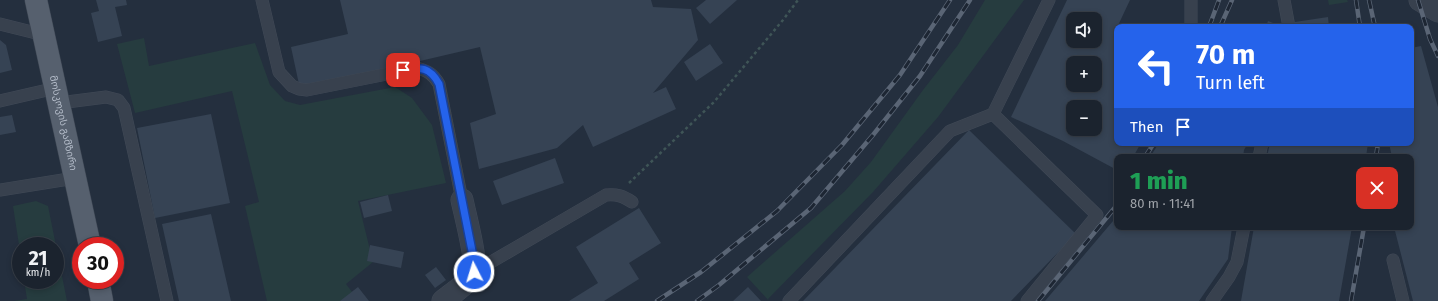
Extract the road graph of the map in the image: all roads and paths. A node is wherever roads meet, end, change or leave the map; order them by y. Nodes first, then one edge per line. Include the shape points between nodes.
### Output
1 (36, 0) edge
2 (262, 0) edge
3 (798, 0) edge
4 (1049, 0) edge
5 (1191, 0) edge
6 (1284, 0) edge
7 (1420, 0) edge
8 (1438, 11) edge
9 (0, 24) edge
10 (1191, 24) edge
11 (1288, 24) edge
12 (44, 35) junction
13 (58, 96) junction
14 (0, 101) edge
15 (993, 114) junction
16 (75, 178) junction
17 (0, 190) edge
18 (616, 194) junction
19 (462, 200) joint
20 (632, 202) dead end
21 (1243, 230) edge
22 (88, 237) edge
23 (1392, 260) dead end
24 (474, 272) junction
25 (100, 289) edge
26 (102, 301) edge
27 (168, 301) edge
28 (443, 301) edge
29 (789, 301) edge
30 (1027, 301) edge
31 (1212, 301) edge
32 (1403, 301) edge

1 - 12 main road, მოსკოვის გამზირი
2 - 19 lane via 279,72 292,86 307,90 417,68 435,76 439,84
3 - 18 path via 714,102
4 - 15 lane
5 - 10 lane
6 - 11 lane
7 - 8 street
9 - 12 lane
12 - 13 main road, მოსკოვის გამზირი
13 - 14 lane
13 - 16 main road, მოსკოვის გამზირი
13 - 27 lane via 106,97 118,100 124,108
15 - 29 lane via 950,131
15 - 30 lane via 1097,215
16 - 17 lane
16 - 22 main road, მოსკოვის გამზირი
18 - 20 lane
18 - 24 lane via 606,195
19 - 24 street
21 - 31 lane via 1237,262
23 - 32 lane
24 - 28 street
25 - 26 main road

